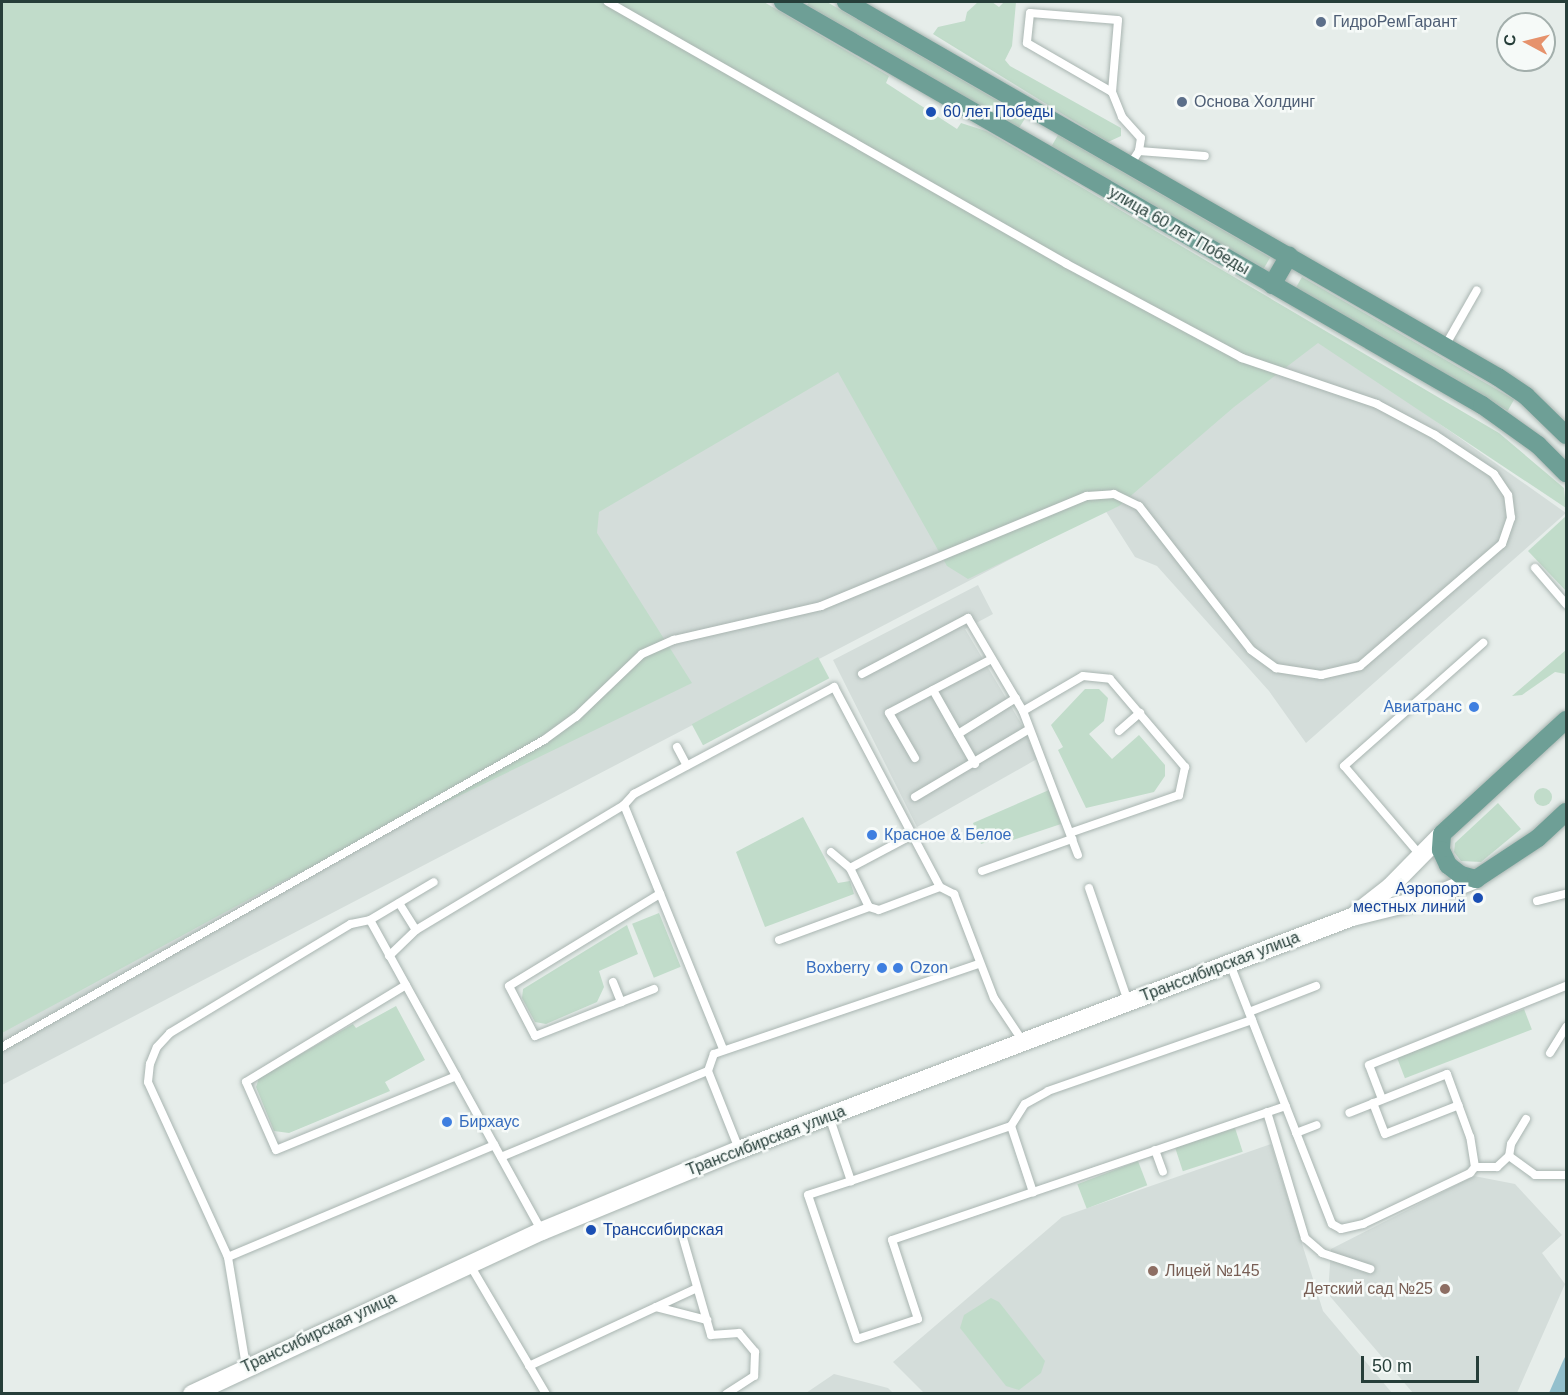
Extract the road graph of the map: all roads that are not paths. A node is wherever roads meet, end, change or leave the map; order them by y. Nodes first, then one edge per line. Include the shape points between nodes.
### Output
1 (608, 2) edge
2 (783, 2) edge
3 (846, 2) edge
4 (1112, 92) junction
5 (1205, 156) dead end
6 (1134, 159) junction
7 (1289, 256) junction
8 (1272, 285) junction
9 (1478, 290) dead end
10 (1445, 346) junction
11 (1566, 435) edge
12 (1566, 473) edge
13 (1535, 568) dead end
14 (1566, 604) edge
15 (1484, 643) dead end
16 (992, 659) junction
17 (862, 674) dead end
18 (933, 690) junction
19 (1016, 698) junction
20 (1023, 711) junction
21 (1140, 714) junction
22 (1566, 720) edge
23 (1028, 730) junction
24 (1119, 731) dead end
25 (958, 734) junction
26 (677, 747) dead end
27 (915, 758) dead end
28 (975, 764) junction
29 (687, 766) junction
30 (915, 797) dead end
31 (624, 805) junction
32 (1566, 814) edge
33 (912, 834) junction
34 (1442, 834) junction
35 (1071, 836) junction
36 (831, 852) dead end
37 (1078, 855) dead end
38 (1421, 856) junction
39 (850, 868) junction
40 (982, 871) dead end
41 (1476, 879) junction
42 (434, 882) dead end
43 (940, 887) junction
44 (1089, 888) dead end
45 (660, 894) junction
46 (1566, 894) edge
47 (1537, 901) dead end
48 (399, 903) junction
49 (869, 907) junction
50 (1352, 917) junction
51 (370, 920) junction
52 (416, 930) junction
53 (779, 940) dead end
54 (390, 956) junction
55 (980, 964) junction
56 (1230, 964) junction
57 (613, 982) dead end
58 (406, 985) junction
59 (1316, 986) dead end
60 (1566, 986) edge
61 (654, 989) dead end
62 (1128, 1001) junction
63 (621, 1002) junction
64 (1250, 1016) junction
65 (1566, 1027) edge
66 (1022, 1040) junction
67 (2, 1047) edge
68 (723, 1049) junction
69 (1550, 1053) dead end
70 (708, 1071) junction
71 (456, 1076) junction
72 (1382, 1099) junction
73 (1373, 1103) junction
74 (1459, 1105) junction
75 (1286, 1106) junction
76 (1267, 1112) junction
77 (1348, 1113) dead end
78 (829, 1116) junction
79 (1526, 1119) dead end
80 (1317, 1125) dead end
81 (1011, 1126) junction
82 (1296, 1133) junction
83 (494, 1145) junction
84 (739, 1150) junction
85 (1155, 1150) junction
86 (1509, 1156) junction
87 (501, 1157) junction
88 (1475, 1167) junction
89 (1163, 1173) dead end
90 (1566, 1178) edge
91 (851, 1181) junction
92 (1033, 1191) junction
93 (542, 1231) junction
94 (683, 1238) dead end
95 (228, 1257) junction
96 (470, 1264) junction
97 (1370, 1269) dead end
98 (697, 1288) junction
99 (656, 1307) junction
100 (707, 1320) junction
101 (246, 1366) junction
102 (530, 1366) junction
103 (203, 1391) edge
104 (546, 1394) edge
105 (726, 1394) edge

1 - 67 lane via 1067,264 1242,358 1377,404 1436,435 1494,474 1508,495 1511,518 1502,544 1360,666 1321,675 1276,668 1251,650 1139,506 1114,494 1087,496 821,606 674,640 642,654 576,717 544,740
2 - 8 main road, улица 60 лет Победы
3 - 6 main road, улица 60 лет Победы
4 - 4 lane via 1118,20 1030,14 1027,43
4 - 6 lane via 1122,117 1142,138
5 - 6 lane
6 - 7 main road, улица 60 лет Победы
7 - 8 main road
7 - 10 main road, улица 60 лет Победы
8 - 12 main road, улица 60 лет Победы via 1482,405 1539,445
9 - 10 lane
10 - 11 main road, улица 60 лет Победы via 1526,396
13 - 14 lane
15 - 38 lane via 1344,766
16 - 17 lane via 968,618
16 - 18 lane
16 - 19 lane
18 - 25 lane
18 - 27 lane via 889,712
19 - 20 lane
19 - 25 lane
20 - 21 lane via 1083,676 1110,679
20 - 23 lane
21 - 24 lane
21 - 35 lane via 1185,767 1179,795
22 - 34 main road
23 - 28 lane
23 - 35 lane via 1049,772
25 - 28 lane
26 - 29 lane
28 - 30 lane
29 - 31 lane via 634,794
29 - 33 lane via 834,687
31 - 45 lane
31 - 52 lane
32 - 41 main road via 1538,838
33 - 39 lane
33 - 43 lane
34 - 38 main road
34 - 41 main road via 1441,850 1448,865 1461,875
35 - 37 lane
35 - 40 lane
36 - 39 lane
38 - 50 main road
39 - 49 lane
41 - 50 main road via 1429,898
42 - 48 lane
43 - 49 lane via 879,910
43 - 55 lane via 954,894
44 - 62 lane
45 - 63 lane via 509,986 535,1036
45 - 68 lane
46 - 47 lane
48 - 51 lane
48 - 52 lane
49 - 53 lane
50 - 56 main road, Транссибирская улица
51 - 54 lane
51 - 95 lane via 351,924 170,1034 150,1064 148,1082
52 - 54 lane
54 - 58 lane
55 - 66 lane via 994,998
55 - 68 lane
56 - 62 main road, Транссибирская улица
56 - 64 lane
57 - 63 lane
58 - 71 lane
58 - 71 lane via 246,1082 276,1150
59 - 64 lane
60 - 72 lane via 1369,1065
61 - 63 lane
62 - 66 main road, Транссибирская улица
64 - 75 lane
64 - 81 lane via 1048,1091 1025,1104
65 - 69 lane
66 - 78 main road, Транссибирская улица
68 - 70 lane via 709,1061
70 - 84 lane
70 - 87 lane
71 - 83 lane
72 - 73 lane
72 - 74 lane via 1447,1074
73 - 74 lane via 1385,1134
73 - 77 lane
74 - 88 lane
75 - 76 lane
75 - 82 lane
76 - 85 lane
76 - 97 lane via 1305,1238 1322,1253
78 - 84 main road, Транссибирская улица
78 - 91 lane
79 - 86 lane via 1511,1144
80 - 82 lane
81 - 91 lane
81 - 92 lane
82 - 88 lane via 1332,1224 1341,1229 1363,1224 1470,1173
83 - 87 lane
83 - 95 lane
84 - 93 main road, Транссибирская улица
85 - 89 lane
85 - 92 lane
86 - 88 lane via 1497,1167
86 - 90 lane via 1535,1175
87 - 93 lane
91 - 92 lane via 808,1195 857,1339 918,1318 891,1240
93 - 96 main road, Транссибирская улица
94 - 98 lane
95 - 101 lane
96 - 101 main road, Транссибирская улица
96 - 102 lane
98 - 99 lane
98 - 100 lane
99 - 100 lane
99 - 102 lane
100 - 105 lane via 711,1335 739,1333 755,1352 754,1376
101 - 103 main road, Транссибирская улица
102 - 104 lane

